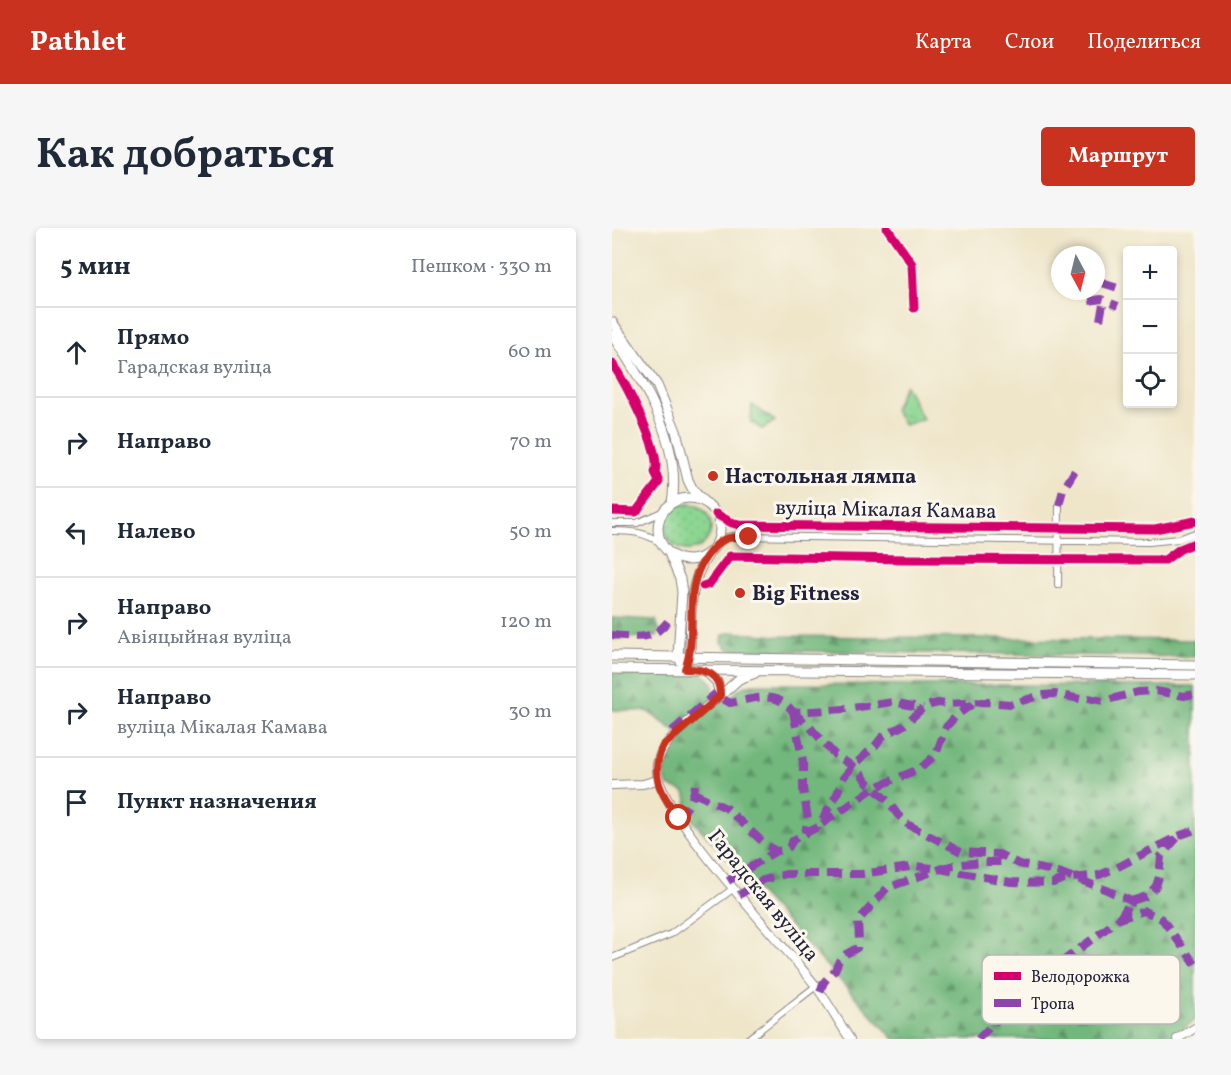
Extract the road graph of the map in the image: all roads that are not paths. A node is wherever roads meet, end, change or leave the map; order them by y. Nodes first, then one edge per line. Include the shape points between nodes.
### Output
1 (612, 322) edge
2 (612, 336) edge
3 (703, 501) junction
4 (672, 503) junction
5 (1059, 505) dead end
6 (664, 511) junction
7 (716, 514) junction
8 (1195, 521) edge
9 (612, 524) edge
10 (1059, 529) junction
11 (612, 531) edge
12 (1195, 533) edge
13 (1058, 541) junction
14 (716, 544) junction
15 (665, 548) junction
16 (710, 553) junction
17 (1058, 585) dead end
18 (612, 656) edge
19 (678, 656) junction
20 (690, 656) junction
21 (1195, 665) edge
22 (612, 669) edge
23 (685, 669) junction
24 (704, 669) junction
25 (761, 671) junction
26 (1195, 675) edge
27 (720, 696) junction
28 (657, 780) junction
29 (612, 785) edge
30 (734, 888) junction
31 (612, 958) edge
32 (816, 986) junction
33 (1195, 1028) edge
34 (1181, 1038) edge
35 (748, 1039) edge
36 (850, 1039) edge

1 - 3 main road via 657,385 676,431 688,480
2 - 4 main road via 664,427 675,471
3 - 4 main road via 688,498
3 - 7 main road
4 - 6 main road
5 - 10 street
6 - 9 street via 637,523
6 - 15 main road via 658,526
7 - 10 street, вуліца Мікалая Камава via 739,525
7 - 14 main road via 720,529
8 - 10 street, вуліца Мікалая Камава via 1155,529
10 - 13 street
11 - 15 street via 654,537
12 - 13 street, вуліца Мікалая Камава via 1156,542
13 - 14 street, вуліца Мікалая Камава via 733,536
13 - 17 street
14 - 16 main road
15 - 16 main road via 678,558 690,560
15 - 19 main road via 682,592
16 - 20 main road via 693,585
18 - 19 main road
19 - 20 main road
19 - 23 main road
20 - 21 main road
20 - 23 main road
22 - 23 main road
23 - 24 main road
24 - 25 main road
24 - 27 main road via 717,682
25 - 26 main road
25 - 27 main road via 739,679
27 - 28 street via 663,746
28 - 29 street
28 - 30 street, Гарадская вуліца via 677,815
30 - 31 street via 671,934
30 - 32 street, Гарадская вуліца
32 - 35 street
32 - 36 street, Гарадская вуліца
33 - 34 street

